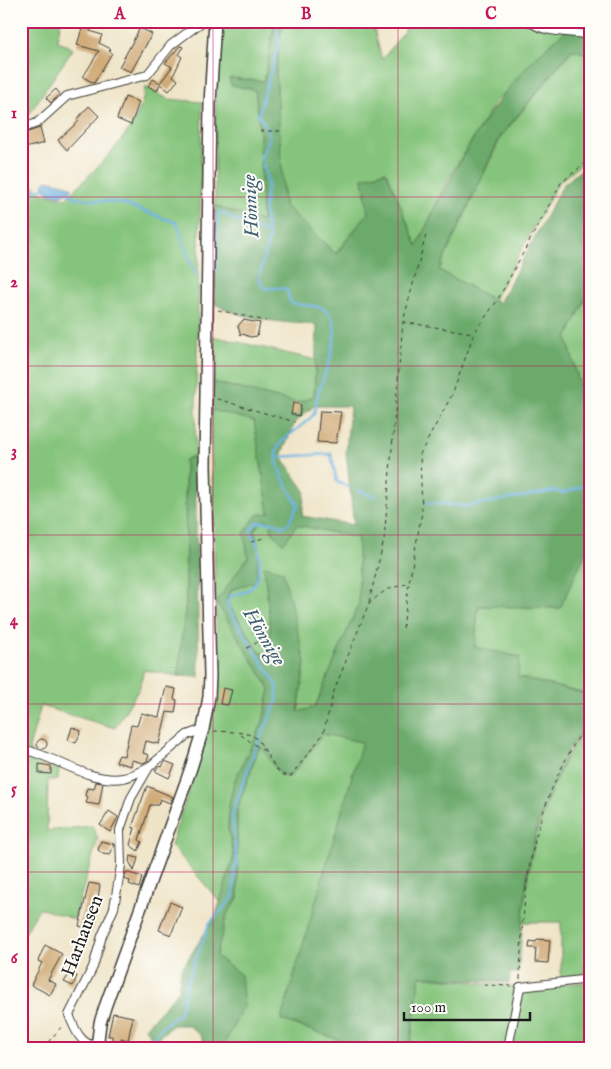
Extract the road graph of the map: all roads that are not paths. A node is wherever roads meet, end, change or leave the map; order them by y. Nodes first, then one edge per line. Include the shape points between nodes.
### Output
1 (203, 21) edge
2 (215, 21) edge
3 (529, 21) edge
4 (590, 35) edge
5 (21, 129) edge
6 (203, 729) junction
7 (26, 750) dead end
8 (148, 767) junction
9 (590, 979) edge
10 (97, 1047) edge
11 (508, 1048) edge

1 - 5 street via 171,44 147,75 67,96 37,123
2 - 6 main road via 206,308 205,476 210,676
3 - 4 street via 546,30
6 - 8 street, Harhausen via 187,735
6 - 10 main road via 105,1007
7 - 8 street, Harhausen via 96,778 124,778
8 - 10 street, Harhausen via 131,798 120,830 121,865 114,908 93,966 69,1015 79,1036 89,1046
9 - 11 street via 520,987

